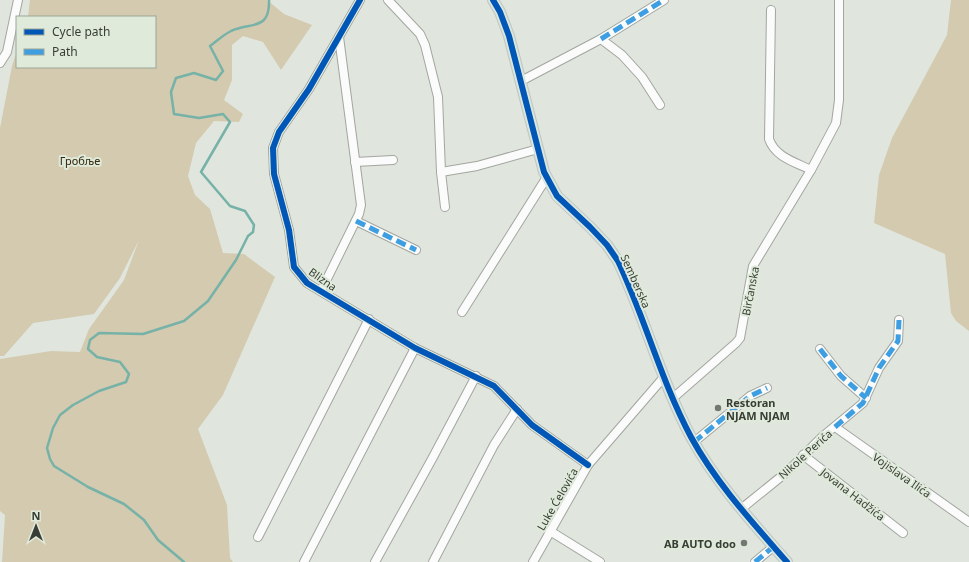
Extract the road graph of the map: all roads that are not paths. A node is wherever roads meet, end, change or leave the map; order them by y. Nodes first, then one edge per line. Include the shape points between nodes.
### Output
1 (18, 0) edge
2 (360, 0) edge
3 (388, 0) edge
4 (493, 0) edge
5 (664, 0) edge
6 (839, 0) edge
7 (771, 10) dead end
8 (339, 35) junction
9 (601, 39) junction
10 (0, 63) edge
11 (521, 81) junction
12 (660, 105) dead end
13 (538, 149) junction
14 (393, 160) dead end
15 (355, 162) junction
16 (811, 170) junction
17 (441, 172) junction
18 (547, 178) junction
19 (445, 207) dead end
20 (356, 221) junction
21 (416, 250) dead end
22 (321, 291) junction
23 (462, 312) dead end
24 (369, 320) junction
25 (899, 320) dead end
26 (416, 348) junction
27 (820, 349) dead end
28 (476, 376) junction
29 (664, 377) junction
30 (767, 388) dead end
31 (673, 398) junction
32 (866, 398) junction
33 (517, 409) junction
34 (835, 427) junction
35 (694, 442) junction
36 (803, 455) junction
37 (588, 465) junction
38 (741, 509) junction
39 (969, 522) edge
40 (550, 531) junction
41 (903, 533) dead end
42 (258, 537) dead end
43 (773, 547) junction
44 (591, 560) edge
45 (304, 562) edge
46 (375, 562) edge
47 (433, 562) edge
48 (533, 562) edge
49 (600, 562) edge
50 (755, 562) edge
51 (787, 562) edge

1 - 10 street via 7,52
2 - 8 street, Blizna
3 - 17 street via 420,34 425,45 438,97
4 - 11 main road, Semberska via 509,36
5 - 9 street
6 - 16 street, Birčanska via 838,114 836,123
7 - 16 street via 769,139 777,153
8 - 15 street, Blizna
8 - 22 street, Blizna via 309,89 279,132 273,153 274,174 289,230 294,267 307,283
9 - 11 street
9 - 12 street via 622,55 642,78
11 - 13 main road, Semberska
13 - 17 street via 477,166
13 - 18 main road, Semberska
14 - 15 street
15 - 20 street, Blizna via 361,205
16 - 31 street, Birčanska via 753,266 740,338
17 - 19 street
18 - 23 street
18 - 29 main road, Semberska via 557,196 607,245 618,261
20 - 21 street
20 - 22 street, Blizna
22 - 24 street, Blizna
24 - 26 street, Blizna
24 - 42 street
25 - 32 street, Nikole Perića via 898,341 879,368
26 - 28 street, Blizna
26 - 45 street
27 - 32 street via 841,376
28 - 33 street, Blizna via 494,386
28 - 46 street
29 - 31 main road, Semberska
29 - 37 street, Luke Ćelovića
30 - 35 street via 750,396
31 - 35 main road, Semberska
32 - 34 street, Nikole Perića
33 - 37 street, Blizna via 532,425
33 - 47 street via 494,445
34 - 36 street, Nikole Perića
34 - 39 street, Vojislava Ilića
35 - 38 main road, Semberska
36 - 38 street, Nikole Perića via 788,471
36 - 41 street, Jovana Hadžića
37 - 40 street, Luke Ćelovića
38 - 43 main road, Semberska
40 - 44 street, Luke Ćelovića
40 - 48 street, Luke Ćelovića
43 - 50 street
43 - 51 main road, Semberska
44 - 49 street, Luke Ćelovića

